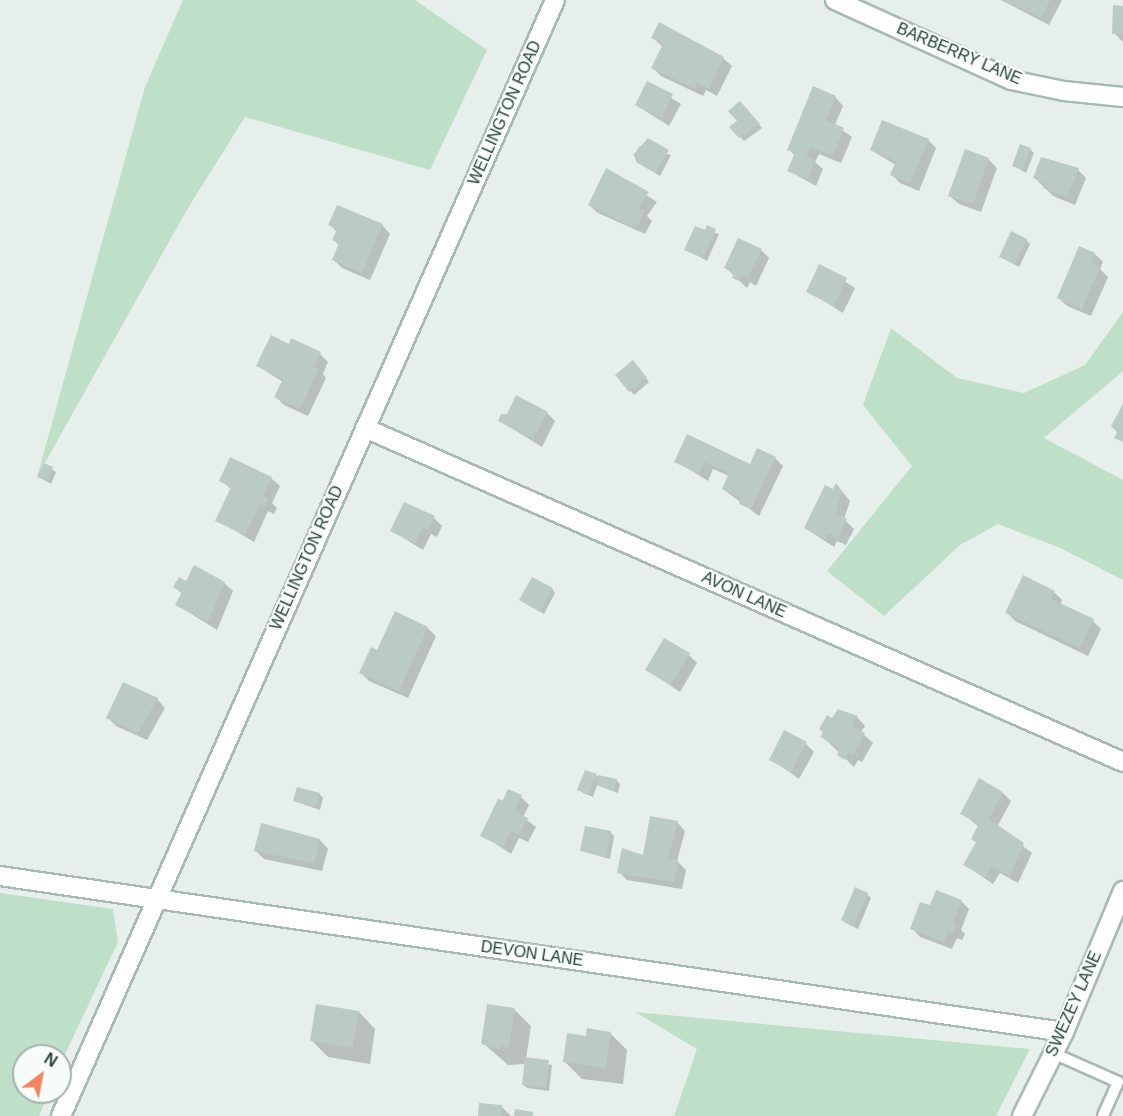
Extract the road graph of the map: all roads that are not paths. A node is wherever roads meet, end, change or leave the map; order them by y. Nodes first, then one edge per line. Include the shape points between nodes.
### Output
1 (555, 0) edge
2 (835, 0) edge
3 (1123, 97) edge
4 (365, 428) junction
5 (1123, 762) edge
6 (0, 876) edge
7 (1123, 891) edge
8 (156, 898) junction
9 (1064, 1032) junction
10 (1053, 1053) junction
11 (62, 1116) edge
12 (1022, 1116) edge
13 (1103, 1116) edge

1 - 4 street, WELLINGTON ROAD
2 - 3 street, BARBERRY LANE via 1011,80
4 - 5 street, AVON LANE
4 - 8 street, WELLINGTON ROAD
6 - 8 street, DEVON LANE
7 - 9 street, SWEZEY LANE
8 - 9 street, DEVON LANE
8 - 11 street, WELLINGTON ROAD
9 - 10 street, SWEZEY LANE
10 - 12 street, SWEZEY LANE
10 - 13 lane via 1118,1082

